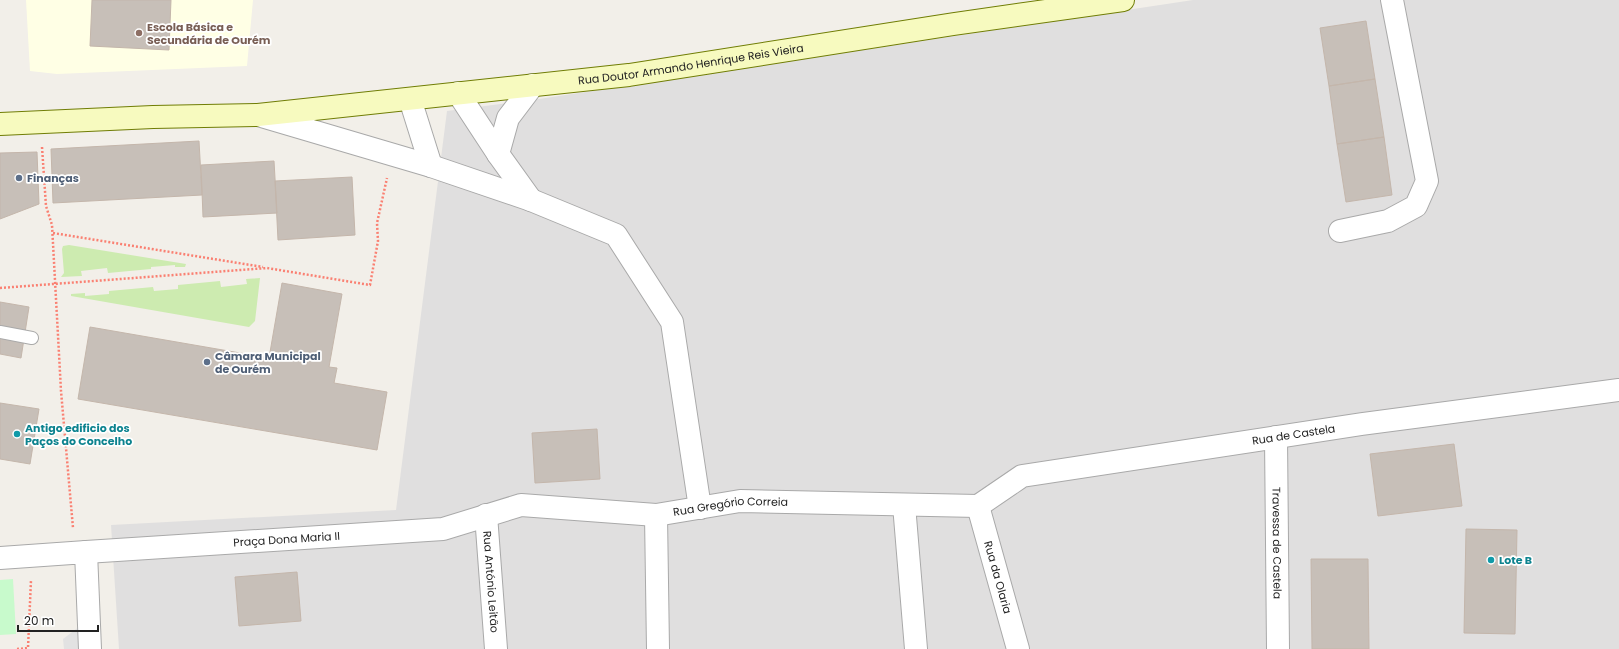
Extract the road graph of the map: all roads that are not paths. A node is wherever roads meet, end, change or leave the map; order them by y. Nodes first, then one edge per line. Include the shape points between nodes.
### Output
1 (1123, 0) edge
2 (1392, 0) edge
3 (533, 85) junction
4 (458, 93) junction
5 (410, 99) junction
6 (258, 115) junction
7 (0, 124) edge
8 (498, 154) junction
9 (431, 166) junction
10 (531, 200) junction
11 (1340, 231) dead end
12 (0, 332) edge
13 (32, 338) dead end
14 (1619, 390) edge
15 (1276, 437) junction
16 (904, 505) junction
17 (978, 506) junction
18 (700, 508) junction
19 (486, 515) junction
20 (656, 515) junction
21 (79, 543) junction
22 (0, 558) edge
23 (90, 649) edge
24 (496, 649) edge
25 (658, 649) edge
26 (916, 649) edge
27 (1018, 649) edge
28 (1278, 649) edge

1 - 3 street, Rua Doutor Armando Henrique Reis Vieira via 629,75
2 - 11 street via 1427,181 1416,206 1388,222
3 - 4 street, Rua Doutor Armando Henrique Reis Vieira
3 - 8 street via 508,118
4 - 5 street, Rua Doutor Armando Henrique Reis Vieira
4 - 8 street
5 - 6 street, Rua Doutor Armando Henrique Reis Vieira
5 - 9 street
6 - 7 street, Rua Doutor Armando Henrique Reis Vieira
6 - 9 street
8 - 10 street
9 - 10 street
10 - 18 street via 616,235 672,322
12 - 13 lane
14 - 15 street, Rua de Castela
15 - 17 street, Rua de Castela via 1022,476
15 - 28 street, Travessa de Castela
16 - 17 street, Rua Gregório Correia
16 - 18 street, Rua Gregório Correia via 740,501
16 - 26 street
17 - 27 street, Rua da Olaria
18 - 20 street, Rua Gregório Correia
19 - 20 street, Rua Gregório Correia via 521,505
19 - 21 street, Praça Dona Maria II via 443,529
19 - 24 street, Rua António Leitão
20 - 25 street
21 - 22 street, Praça Dona Maria II
21 - 23 street

